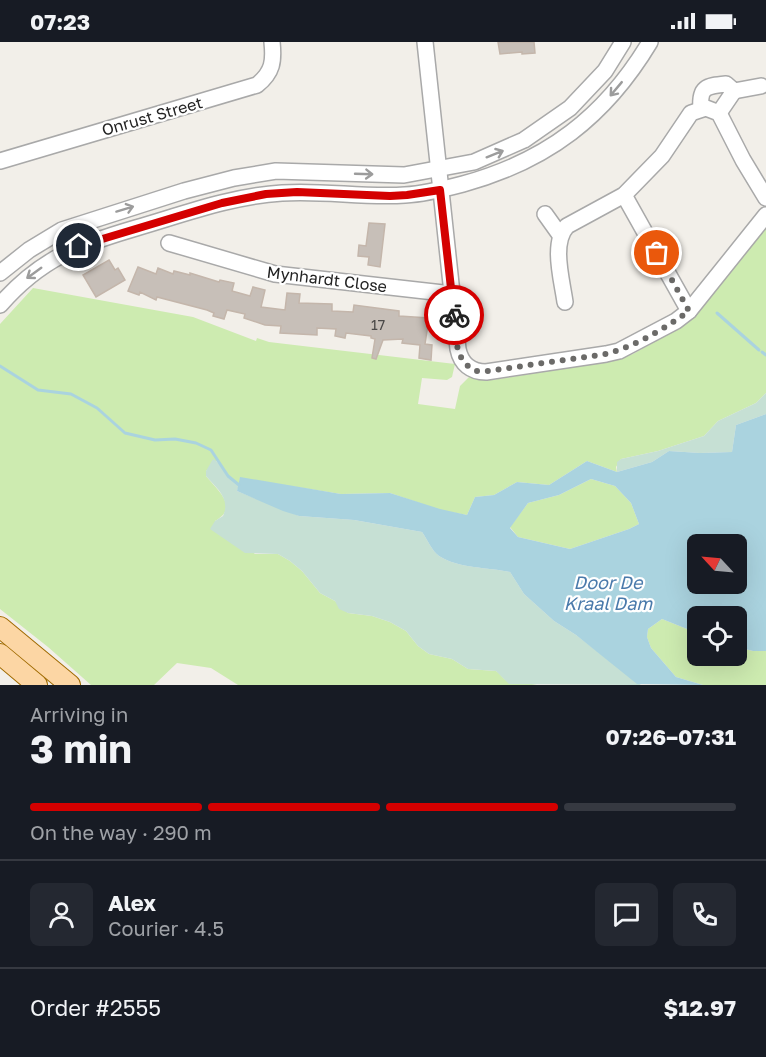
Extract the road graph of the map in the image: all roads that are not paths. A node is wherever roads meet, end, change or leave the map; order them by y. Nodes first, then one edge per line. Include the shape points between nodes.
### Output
1 (272, 42) edge
2 (425, 42) edge
3 (623, 42) edge
4 (650, 42) edge
5 (761, 87) dead end
6 (734, 91) junction
7 (701, 109) junction
8 (719, 113) junction
9 (0, 161) edge
10 (438, 169) junction
11 (440, 190) junction
12 (624, 195) junction
13 (766, 198) edge
14 (545, 214) dead end
15 (766, 215) edge
16 (560, 236) junction
17 (169, 243) dead end
18 (0, 273) edge
19 (452, 294) junction
20 (2, 298) edge
21 (565, 302) dead end
22 (689, 311) junction
23 (0, 627) edge
24 (0, 654) edge
25 (37, 685) edge
26 (70, 685) edge

1 - 9 street, Onrust Street via 272,65 257,84
2 - 10 street
10 -> 3 street via 474,162 540,130 585,93
4 -> 11 street via 591,118 560,142 484,178
5 - 6 street
6 - 7 street via 726,84 707,87 701,94
6 - 8 street
7 - 8 street
7 - 12 street via 691,113 662,156
8 - 13 street
10 - 11 street
18 -> 10 street via 62,230 234,178 276,171 404,175
11 - 19 street
11 -> 20 street via 390,196 282,193 222,203 79,246 51,260
12 - 16 street via 567,225
12 - 22 street
14 - 16 street
15 - 22 street
16 - 21 street
17 - 19 street, Mynhardt Close via 281,276
19 - 22 street via 459,355 470,368 481,372 619,351
23 - 26 main road
24 - 25 main road

